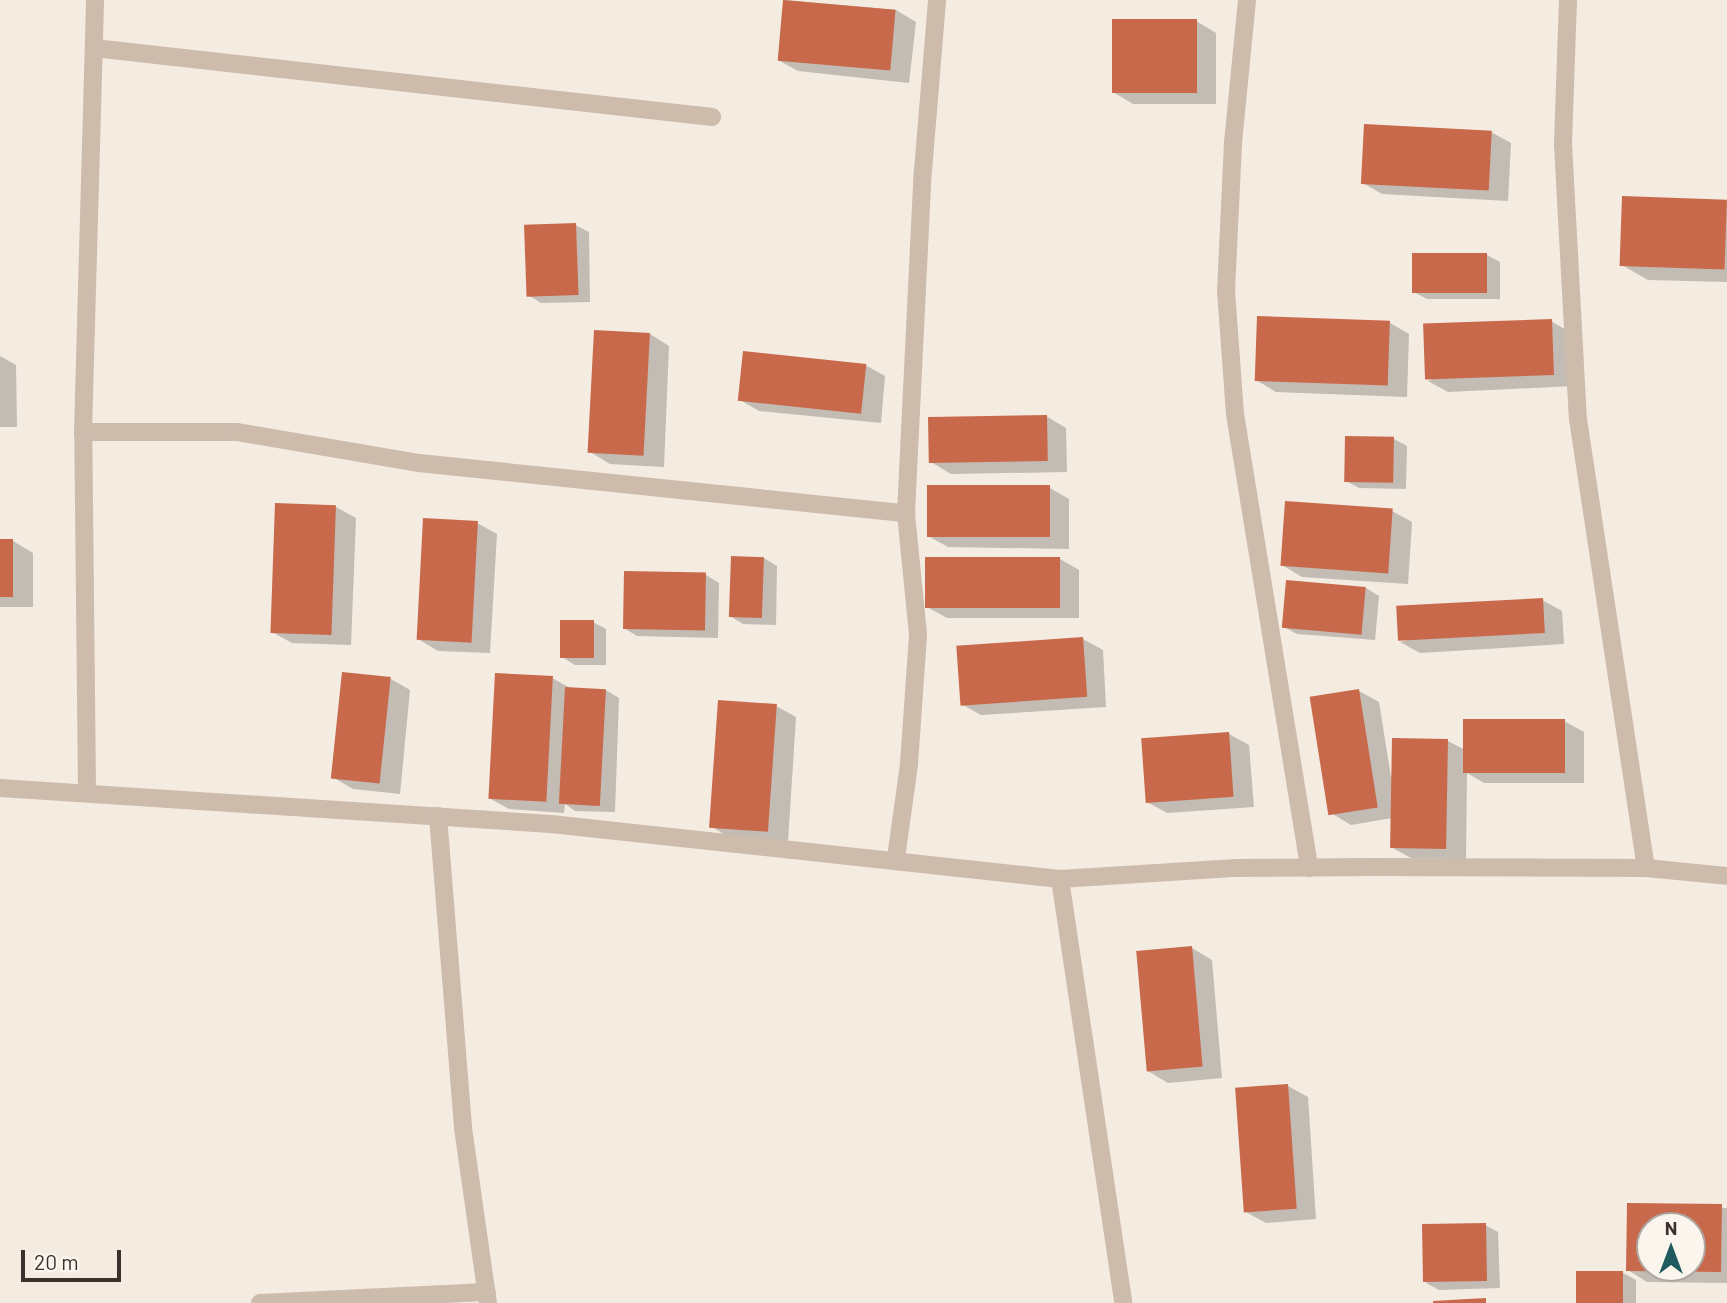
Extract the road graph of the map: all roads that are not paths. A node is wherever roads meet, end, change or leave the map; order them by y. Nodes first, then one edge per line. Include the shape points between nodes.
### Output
1 (94, 0) edge
2 (937, 0) edge
3 (1247, 0) edge
4 (1568, 0) edge
5 (94, 48) junction
6 (712, 117) dead end
7 (83, 432) junction
8 (906, 513) junction
9 (0, 788) edge
10 (87, 790) junction
11 (438, 816) junction
12 (896, 858) junction
13 (1309, 868) junction
14 (1646, 868) junction
15 (1727, 876) edge
16 (1060, 879) junction
17 (488, 1298) edge
18 (260, 1303) edge
19 (1122, 1303) edge

1 - 5 street
2 - 8 street via 923,171
3 - 13 street via 1233,143 1227,291 1235,414
4 - 14 street via 1563,144 1578,419
5 - 6 street
5 - 7 street
7 - 8 street via 237,432 419,463
7 - 10 street
8 - 12 street via 918,634 909,764
9 - 10 street
10 - 11 street
11 - 12 street
11 - 17 street via 463,1128
12 - 16 street
13 - 14 street
13 - 16 street
14 - 15 street
16 - 19 street
17 - 18 street

